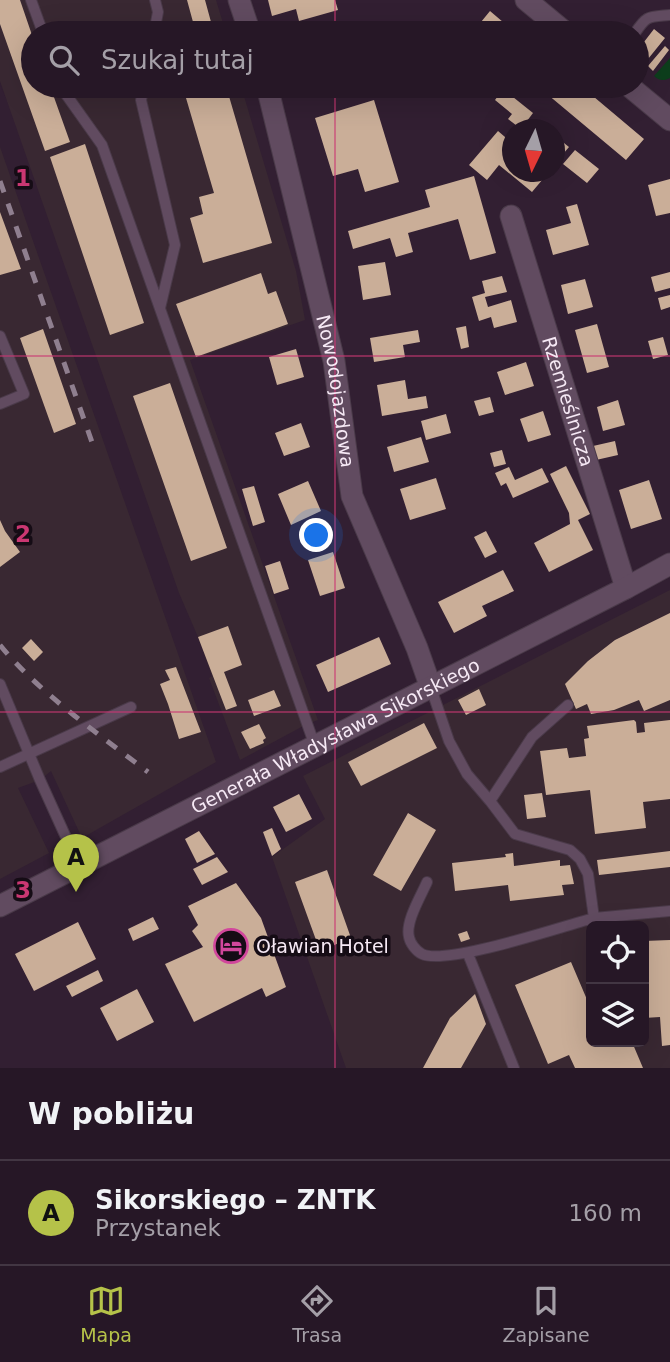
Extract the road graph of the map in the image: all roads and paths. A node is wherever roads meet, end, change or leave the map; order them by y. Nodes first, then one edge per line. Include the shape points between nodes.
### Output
1 (31, 0) edge
2 (155, 0) edge
3 (239, 0) edge
4 (526, 0) edge
5 (670, 15) edge
6 (39, 21) edge
7 (156, 21) edge
8 (246, 21) edge
9 (551, 21) edge
10 (644, 21) edge
11 (69, 98) edge
12 (141, 98) edge
13 (270, 98) edge
14 (648, 98) edge
15 (666, 110) edge
16 (512, 216) dead end
17 (160, 308) junction
18 (0, 336) edge
19 (0, 404) edge
20 (670, 564) edge
21 (626, 589) junction
22 (0, 684) edge
23 (431, 688) junction
24 (568, 705) dead end
25 (131, 706) dead end
26 (315, 746) junction
27 (30, 754) junction
28 (0, 767) edge
29 (490, 801) junction
30 (79, 866) junction
31 (427, 882) dead end
32 (0, 906) edge
33 (670, 911) edge
34 (594, 918) junction
35 (468, 954) junction
36 (514, 1068) edge

1 - 6 lane
2 - 7 lane
3 - 8 street
4 - 9 street
5 - 10 lane
11 - 17 lane via 102,145
12 - 17 lane via 175,244
13 - 23 street, Nowodojazdowa via 334,361 352,496
14 - 15 street
16 - 21 street, Rzemieślnicza
17 - 26 lane
18 - 19 lane via 24,394
20 - 21 street, Generała Władysława Sikorskiego
21 - 23 street, Generała Władysława Sikorskiego
22 - 27 lane
23 - 26 street, Generała Władysława Sikorskiego
23 - 29 lane via 449,741 467,774
24 - 29 lane via 532,737
25 - 27 lane
26 - 30 street, Generała Władysława Sikorskiego
27 - 28 lane
27 - 30 lane
29 - 34 lane via 515,834 570,850 580,859 588,874
30 - 32 street, Generała Władysława Sikorskiego
31 - 35 lane via 412,916 411,944 422,954
33 - 34 lane
34 - 35 lane
35 - 36 lane

